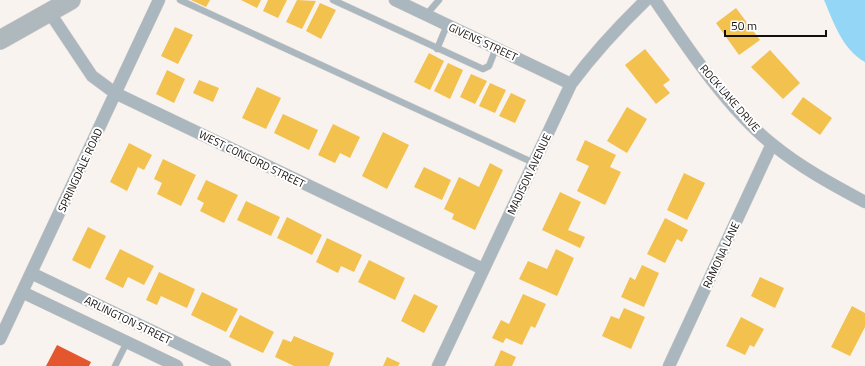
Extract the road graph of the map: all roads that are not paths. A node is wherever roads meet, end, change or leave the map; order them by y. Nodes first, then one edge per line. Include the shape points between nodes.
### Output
1 (71, 0) edge
2 (159, 0) edge
3 (180, 0) edge
4 (333, 0) edge
5 (395, 0) edge
6 (439, 0) edge
7 (646, 0) edge
8 (655, 0) edge
9 (346, 3) edge
10 (50, 13) junction
11 (426, 15) junction
12 (447, 25) junction
13 (0, 40) edge
14 (496, 48) junction
15 (437, 49) junction
16 (572, 84) junction
17 (115, 93) junction
18 (772, 144) junction
19 (534, 163) junction
20 (865, 202) edge
21 (483, 269) junction
22 (31, 273) junction
23 (22, 292) junction
24 (0, 340) edge
25 (127, 342) junction
26 (115, 366) edge
27 (177, 366) edge
28 (225, 366) edge
29 (438, 366) edge
30 (669, 366) edge

1 - 10 main road
2 - 17 street, SPRINGDALE ROAD
3 - 19 lane
4 - 9 lane
5 - 11 street, GIVENS STREET
6 - 11 lane
7 - 16 street, MADISON AVENUE via 614,32
8 - 18 street, ROCK LAKE DRIVE via 688,48 738,111
9 - 15 lane
10 - 13 main road
10 - 17 street, WEST CONCORD STREET via 92,76
11 - 12 street, GIVENS STREET
12 - 14 street, GIVENS STREET
12 - 15 lane
14 - 15 lane via 489,66 483,69
14 - 16 street, GIVENS STREET
16 - 19 street, MADISON AVENUE
17 - 21 street, WEST CONCORD STREET
17 - 22 street, SPRINGDALE ROAD
18 - 20 street, ROCK LAKE DRIVE via 832,185
18 - 30 street, RAMONA LANE
19 - 21 street, MADISON AVENUE
21 - 29 street, MADISON AVENUE
22 - 23 street, SPRINGDALE ROAD
22 - 28 street, ARLINGTON STREET
23 - 24 street, SPRINGDALE ROAD
23 - 25 street, ARLINGTON STREET
25 - 26 lane
25 - 27 street, ARLINGTON STREET

